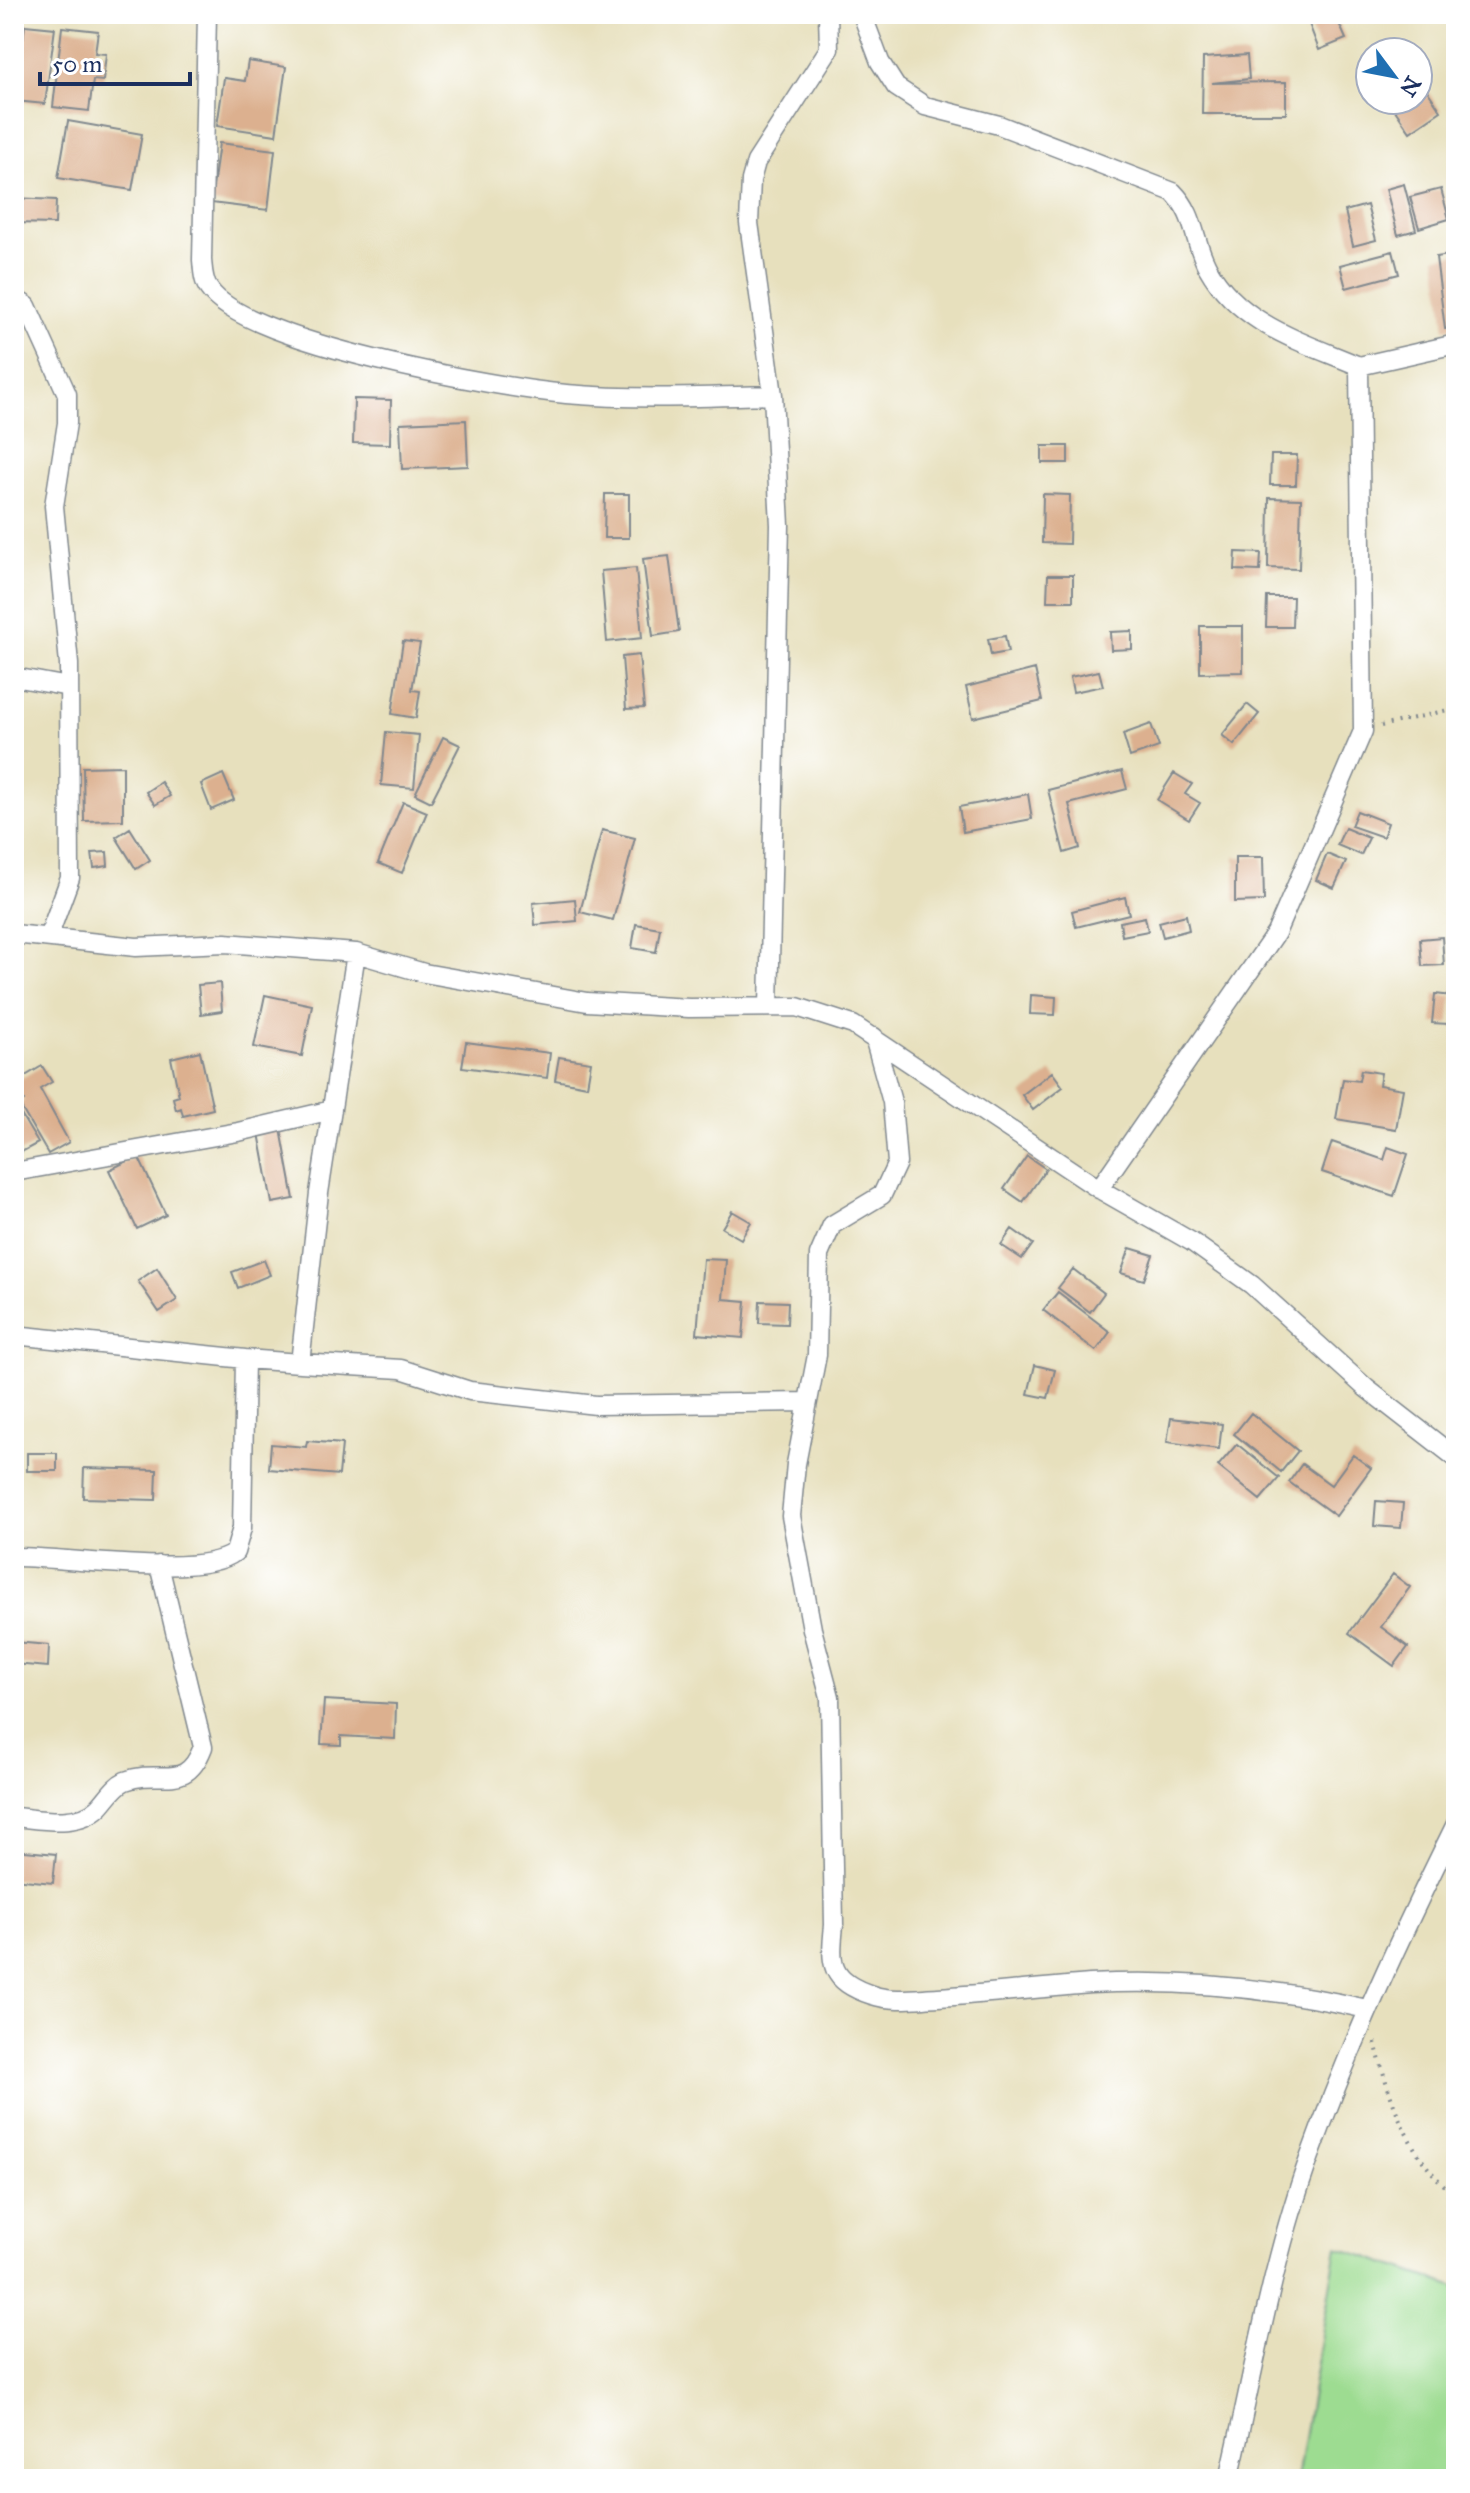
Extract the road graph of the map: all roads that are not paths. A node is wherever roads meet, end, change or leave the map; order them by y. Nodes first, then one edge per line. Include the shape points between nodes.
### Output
1 (207, 14) edge
2 (828, 14) edge
3 (862, 14) edge
4 (14, 298) edge
5 (1456, 344) edge
6 (1359, 366) junction
7 (773, 395) junction
8 (14, 677) edge
9 (69, 687) junction
10 (14, 934) edge
11 (49, 935) junction
12 (356, 953) junction
13 (769, 1007) junction
14 (874, 1037) junction
15 (332, 1110) junction
16 (14, 1172) edge
17 (1099, 1189) junction
18 (14, 1335) edge
19 (245, 1359) junction
20 (300, 1363) junction
21 (808, 1402) junction
22 (1456, 1458) edge
23 (14, 1557) edge
24 (159, 1565) junction
25 (14, 1817) edge
26 (1456, 1824) edge
27 (1367, 2009) junction
28 (1229, 2479) edge

1 - 7 street via 202,260 210,292 231,307 337,351 506,387 655,397
2 - 7 street via 829,49 756,162 751,180 749,223
3 - 6 street via 896,87 925,106 999,125 1173,192 1190,213 1207,267 1248,316
4 - 9 street via 27,306 67,394 54,506
5 - 6 street
6 - 17 street via 1363,731 1276,933
7 - 13 street via 780,525
8 - 9 street
9 - 11 street via 70,878
10 - 11 street
11 - 12 street via 136,947 225,943
12 - 13 street via 424,973 587,1002
12 - 15 street
13 - 14 street via 797,1007
14 - 17 street
14 - 21 street via 892,1102 897,1163 882,1195 832,1225 824,1240 819,1255 817,1355
15 - 16 street
15 - 20 street
17 - 22 street via 1192,1242 1252,1285 1366,1388
18 - 19 street
19 - 20 street
19 - 24 street via 240,1541 226,1559
20 - 21 street via 401,1369 470,1391 596,1405
21 - 27 street via 791,1516 830,1697 830,1961 837,1975 892,1999 1093,1984 1217,1987 1310,1996
23 - 24 street
24 - 25 street via 203,1747 195,1768 184,1776 138,1777 121,1783 96,1810 80,1818
26 - 27 street
27 - 28 street via 1309,2158 1281,2248

